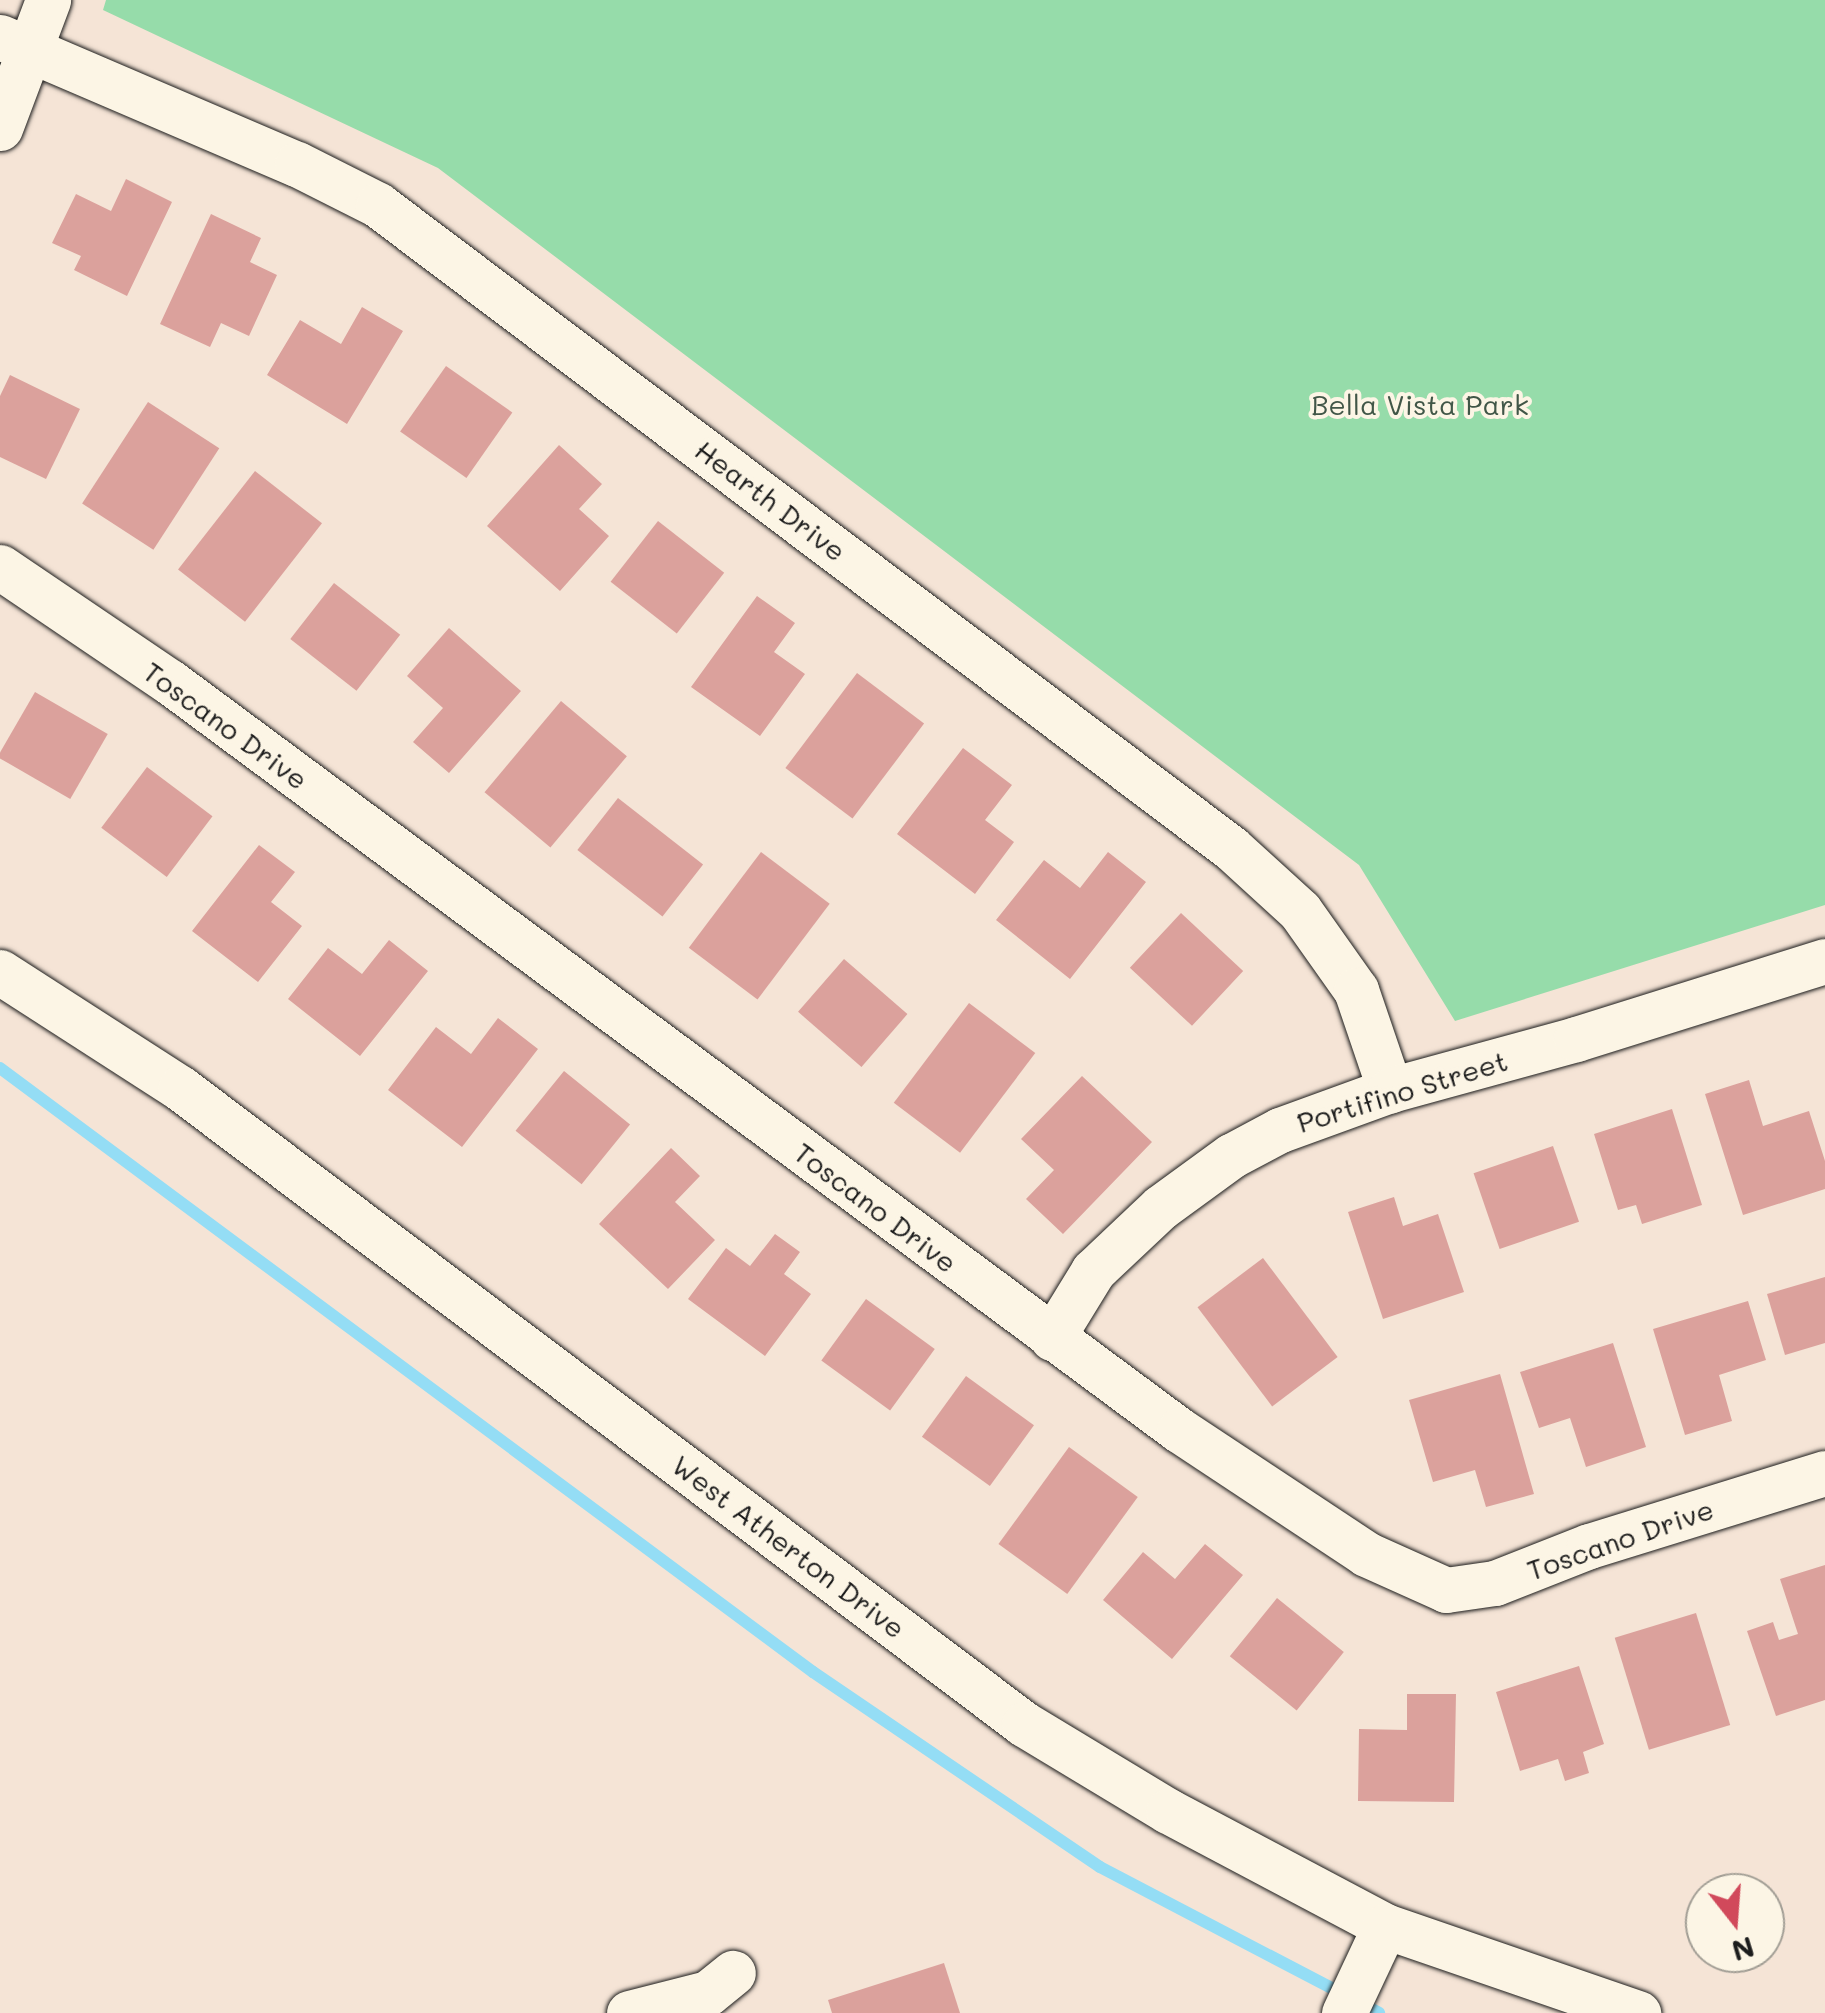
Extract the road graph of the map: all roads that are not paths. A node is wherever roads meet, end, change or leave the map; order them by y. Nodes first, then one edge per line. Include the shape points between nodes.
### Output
1 (48, 0) edge
2 (15, 44) edge
3 (0, 128) edge
4 (0, 568) edge
5 (1825, 962) edge
6 (0, 972) edge
7 (1390, 1090) junction
8 (1052, 1338) junction
9 (1825, 1473) edge
10 (1385, 1926) junction
11 (734, 1974) dead end
12 (630, 2013) edge
13 (1344, 2013) edge
14 (1638, 2013) edge

1 - 2 street
2 - 3 street
2 - 7 street, Hearth Drive via 378,205 1231,848 1300,911 1356,990
4 - 8 street, Toscano Drive via 170,682
5 - 7 street, Portifino Street
6 - 10 street, West Atherton Drive via 180,1088 1024,1724 1168,1812
7 - 8 street, Portifino Street via 1230,1156 1092,1271
8 - 9 street, Toscano Drive via 1366,1554 1446,1590 1494,1583 1589,1546
10 - 13 street
10 - 14 street, West Atherton Drive
11 - 12 street via 708,1993

